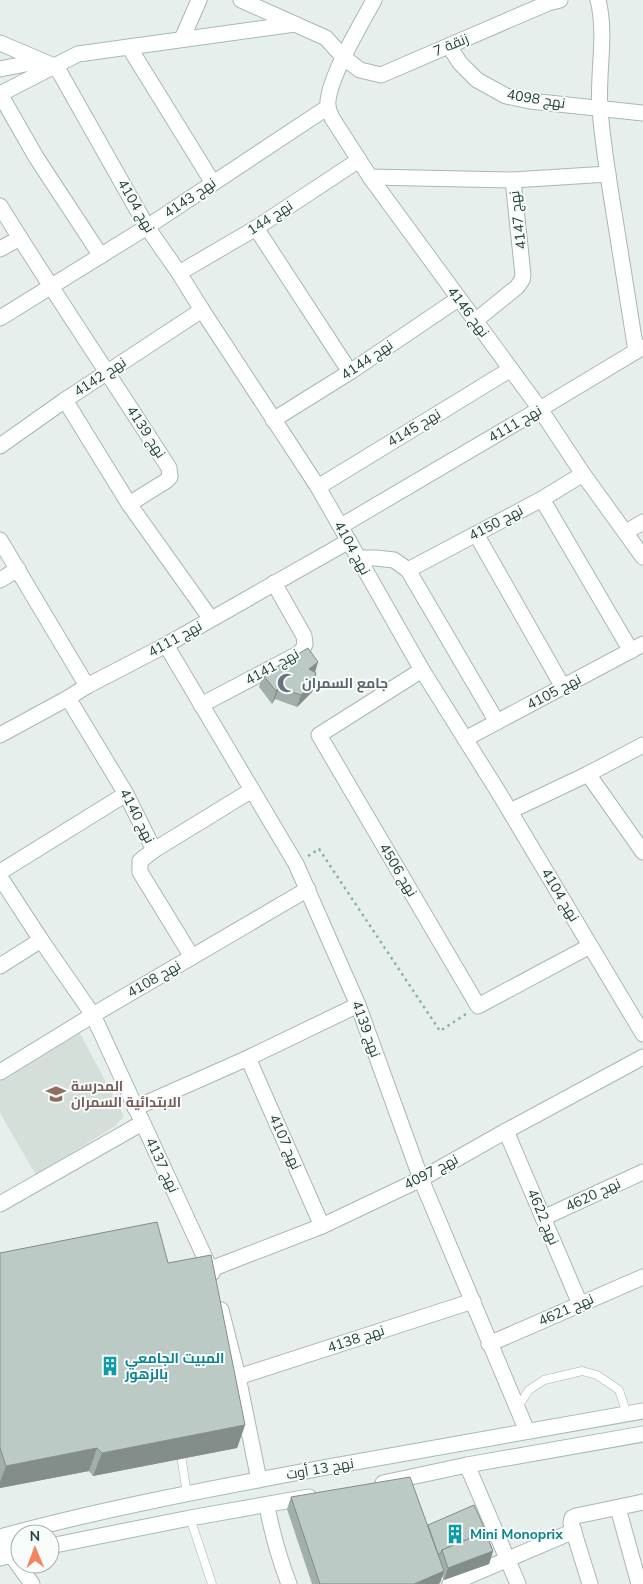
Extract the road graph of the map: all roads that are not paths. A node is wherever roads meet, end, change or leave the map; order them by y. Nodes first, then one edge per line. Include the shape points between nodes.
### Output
1 (199, 0) edge
2 (241, 0) edge
3 (374, 0) edge
4 (560, 0) edge
5 (598, 0) edge
6 (295, 24) junction
7 (182, 39) junction
8 (0, 43) edge
9 (449, 46) junction
10 (128, 47) junction
11 (343, 57) junction
12 (47, 63) junction
13 (0, 69) edge
14 (0, 94) edge
15 (328, 107) junction
16 (600, 108) junction
17 (643, 113) edge
18 (358, 160) junction
19 (608, 174) junction
20 (370, 177) junction
21 (513, 180) junction
22 (213, 183) junction
23 (0, 206) edge
24 (147, 227) junction
25 (256, 228) junction
26 (20, 238) junction
27 (0, 249) edge
28 (101, 256) junction
29 (179, 273) junction
30 (50, 288) junction
31 (458, 299) junction
32 (202, 310) junction
33 (0, 317) edge
34 (475, 321) junction
35 (640, 349) edge
36 (511, 370) junction
37 (108, 372) junction
38 (350, 372) junction
39 (65, 400) junction
40 (540, 409) junction
41 (273, 420) junction
42 (0, 446) edge
43 (583, 474) junction
44 (318, 487) junction
45 (542, 499) junction
46 (129, 504) junction
47 (643, 522) edge
48 (340, 526) junction
49 (626, 532) junction
50 (476, 534) junction
51 (0, 540) edge
52 (349, 541) junction
53 (643, 557) edge
54 (358, 558) junction
55 (18, 569) junction
56 (408, 570) junction
57 (0, 580) edge
58 (274, 584) junction
59 (211, 619) junction
60 (166, 645) junction
61 (637, 648) edge
62 (422, 670) junction
63 (87, 686) junction
64 (563, 687) junction
65 (68, 698) junction
66 (201, 705) junction
67 (497, 722) junction
68 (0, 734) edge
69 (465, 739) junction
70 (643, 745) edge
71 (588, 774) junction
72 (252, 790) junction
73 (126, 794) junction
74 (510, 811) junction
75 (154, 850) junction
76 (643, 852) edge
77 (0, 872) edge
78 (0, 877) edge
79 (308, 889) junction
80 (41, 940) junction
81 (590, 946) junction
82 (192, 957) junction
83 (0, 966) edge
84 (358, 1005) junction
85 (93, 1015) junction
86 (639, 1018) edge
87 (643, 1034) edge
88 (643, 1057) edge
89 (248, 1058) junction
90 (0, 1072) edge
91 (136, 1108) junction
92 (142, 1123) junction
93 (506, 1131) junction
94 (643, 1172) edge
95 (421, 1179) junction
96 (0, 1204) edge
97 (543, 1218) junction
98 (322, 1226) junction
99 (211, 1269) junction
100 (643, 1277) edge
101 (473, 1301) junction
102 (580, 1304) junction
103 (490, 1344) junction
104 (238, 1377) junction
105 (517, 1408) junction
106 (643, 1411) edge
107 (627, 1414) junction
108 (527, 1431) junction
109 (643, 1434) edge
110 (179, 1445) edge
111 (467, 1466) junction
112 (259, 1480) junction
113 (369, 1485) edge
114 (187, 1494) junction
115 (323, 1494) edge
116 (643, 1502) edge
117 (267, 1506) junction
118 (618, 1508) junction
119 (190, 1518) junction
120 (574, 1531) junction
121 (0, 1538) edge
122 (60, 1544) edge
123 (10, 1553) edge
124 (507, 1560) junction
125 (212, 1584) edge
126 (289, 1584) edge
127 (452, 1584) edge
128 (518, 1584) edge
129 (590, 1584) edge
130 (639, 1584) edge

1 - 7 street
2 - 6 street, زنقة 7
3 - 11 street
4 - 9 street, زنقة 7
5 - 16 street, نهج 4111 via 603,32
6 - 7 street
6 - 11 street, زنقة 7 via 326,38
7 - 10 street
8 - 12 street
9 - 11 street, زنقة 7 via 381,75 360,70
9 - 16 street, نهج 4098 via 476,80 506,96
10 - 12 street via 78,54
10 - 22 street
11 - 15 street
12 - 13 street
12 - 14 street
12 - 24 street, نهج 4104 via 60,73
14 - 28 street via 36,157
15 - 18 street, نهج 4146
15 - 22 street, نهج 4143
16 - 17 street, نهج 4098
16 - 19 street, نهج 4111
18 - 20 street, نهج 4146
18 - 25 street, نهج 144
19 - 21 street
19 - 35 street, نهج 4111
20 - 21 street, نهج 4147
20 - 31 street, نهج 4146
21 - 34 street, نهج 4147 via 523,260 522,280 518,287
22 - 24 street, نهج 4143
23 - 26 street
24 - 28 street, نهج 4143
24 - 29 street, نهج 4104
25 - 29 street, نهج 144
25 - 38 street
26 - 27 street
26 - 30 street
28 - 30 street, نهج 4143
29 - 32 street, نهج 4104
30 - 33 street, نهج 4143
30 - 37 street
31 - 34 street, نهج 4146
31 - 38 street, نهج 4144
32 - 37 street, نهج 4142
32 - 41 street, نهج 4104
34 - 36 street, نهج 4146
35 - 40 street, نهج 4111
36 - 40 street, نهج 4146
36 - 44 street, نهج 4145
37 - 39 street, نهج 4142
37 - 46 street, نهج 4139 via 170,472 166,481
38 - 41 street, نهج 4144
39 - 42 street, نهج 4142
39 - 46 street
40 - 43 street, نهج 4146
40 - 48 street, نهج 4111
41 - 44 street, نهج 4104
43 - 45 street, نهج 4150
43 - 49 street, نهج 4146
44 - 48 street, نهج 4104
45 - 50 street, نهج 4150
45 - 61 street
46 - 59 street
47 - 49 street
48 - 52 street, نهج 4104
49 - 53 street, نهج 4146
50 - 56 street, نهج 4150
50 - 64 street
51 - 55 street
52 - 54 street, نهج 4104
52 - 58 street, نهج 4111
54 - 56 street via 394,560
54 - 62 street, نهج 4104
55 - 57 street
55 - 63 street
56 - 67 street
58 - 59 street, نهج 4111
58 - 66 street, نهج 4141 via 304,636 303,649
59 - 60 street, نهج 4111
60 - 63 street, نهج 4111
60 - 66 street, نهج 4139
61 - 64 street, نهج 4105
62 - 69 street, نهج 4104
62 - 81 street, نهج 4506 via 319,734 478,1006
63 - 65 street, نهج 4111
64 - 67 street, نهج 4105
65 - 68 street, نهج 4111
65 - 73 street, نهج 4140
66 - 72 street, نهج 4139
67 - 69 street, نهج 4105
69 - 74 street, نهج 4104
70 - 71 street
71 - 74 street
71 - 76 street
72 - 75 street
72 - 79 street, نهج 4139
73 - 75 street, نهج 4140
73 - 77 street
74 - 81 street, نهج 4104
75 - 82 street, نهج 4140 via 140,861 140,872
78 - 80 street, نهج 4137
79 - 82 street, نهج 4108
79 - 84 street, نهج 4139
80 - 83 street
80 - 85 street, نهج 4137
81 - 86 street, نهج 4104
82 - 85 street, نهج 4108
84 - 89 street
84 - 95 street, نهج 4139
85 - 90 street, نهج 4108
85 - 91 street, نهج 4137
86 - 87 street, نهج 4104
88 - 93 street, نهج 4097
89 - 91 street
89 - 98 street, نهج 4107
91 - 92 street, نهج 4137
92 - 96 street
92 - 99 street, نهج 4137
93 - 95 street, نهج 4097
93 - 97 street, نهج 4622
94 - 97 street, نهج 4620
95 - 98 street, نهج 4097
95 - 101 street, نهج 4139
97 - 102 street, نهج 4622
98 - 99 street, نهج 4097
99 - 104 street, نهج 4137
100 - 102 street, نهج 4621
101 - 103 street, نهج 4139
101 - 104 street, نهج 4138
102 - 103 street, نهج 4621
103 - 105 street, نهج 4139
104 - 112 street, نهج 4137
105 - 107 lane via 529,1390 544,1380 582,1371 597,1375 619,1390
105 - 108 street, نهج 4139
106 - 107 street, نهج 13 أوت
107 - 108 street, نهج 13 أوت
108 - 112 street, نهج 13 أوت
109 - 111 street, نهج 13 أوت
110 - 114 lane
111 - 113 street, نهج 13 أوت via 408,1483
111 - 124 street
112 - 114 street, نهج 13 أوت
114 - 121 street, نهج 13 أوت via 112,1508
115 - 117 street, نهج 13 أوت
116 - 118 street
117 - 119 street, نهج 13 أوت
117 - 126 street
118 - 120 street via 572,1518
118 - 130 street
119 - 122 street, نهج 13 أوت
119 - 125 lane
120 - 124 street
120 - 129 street
121 - 123 street
124 - 127 street
124 - 128 street

